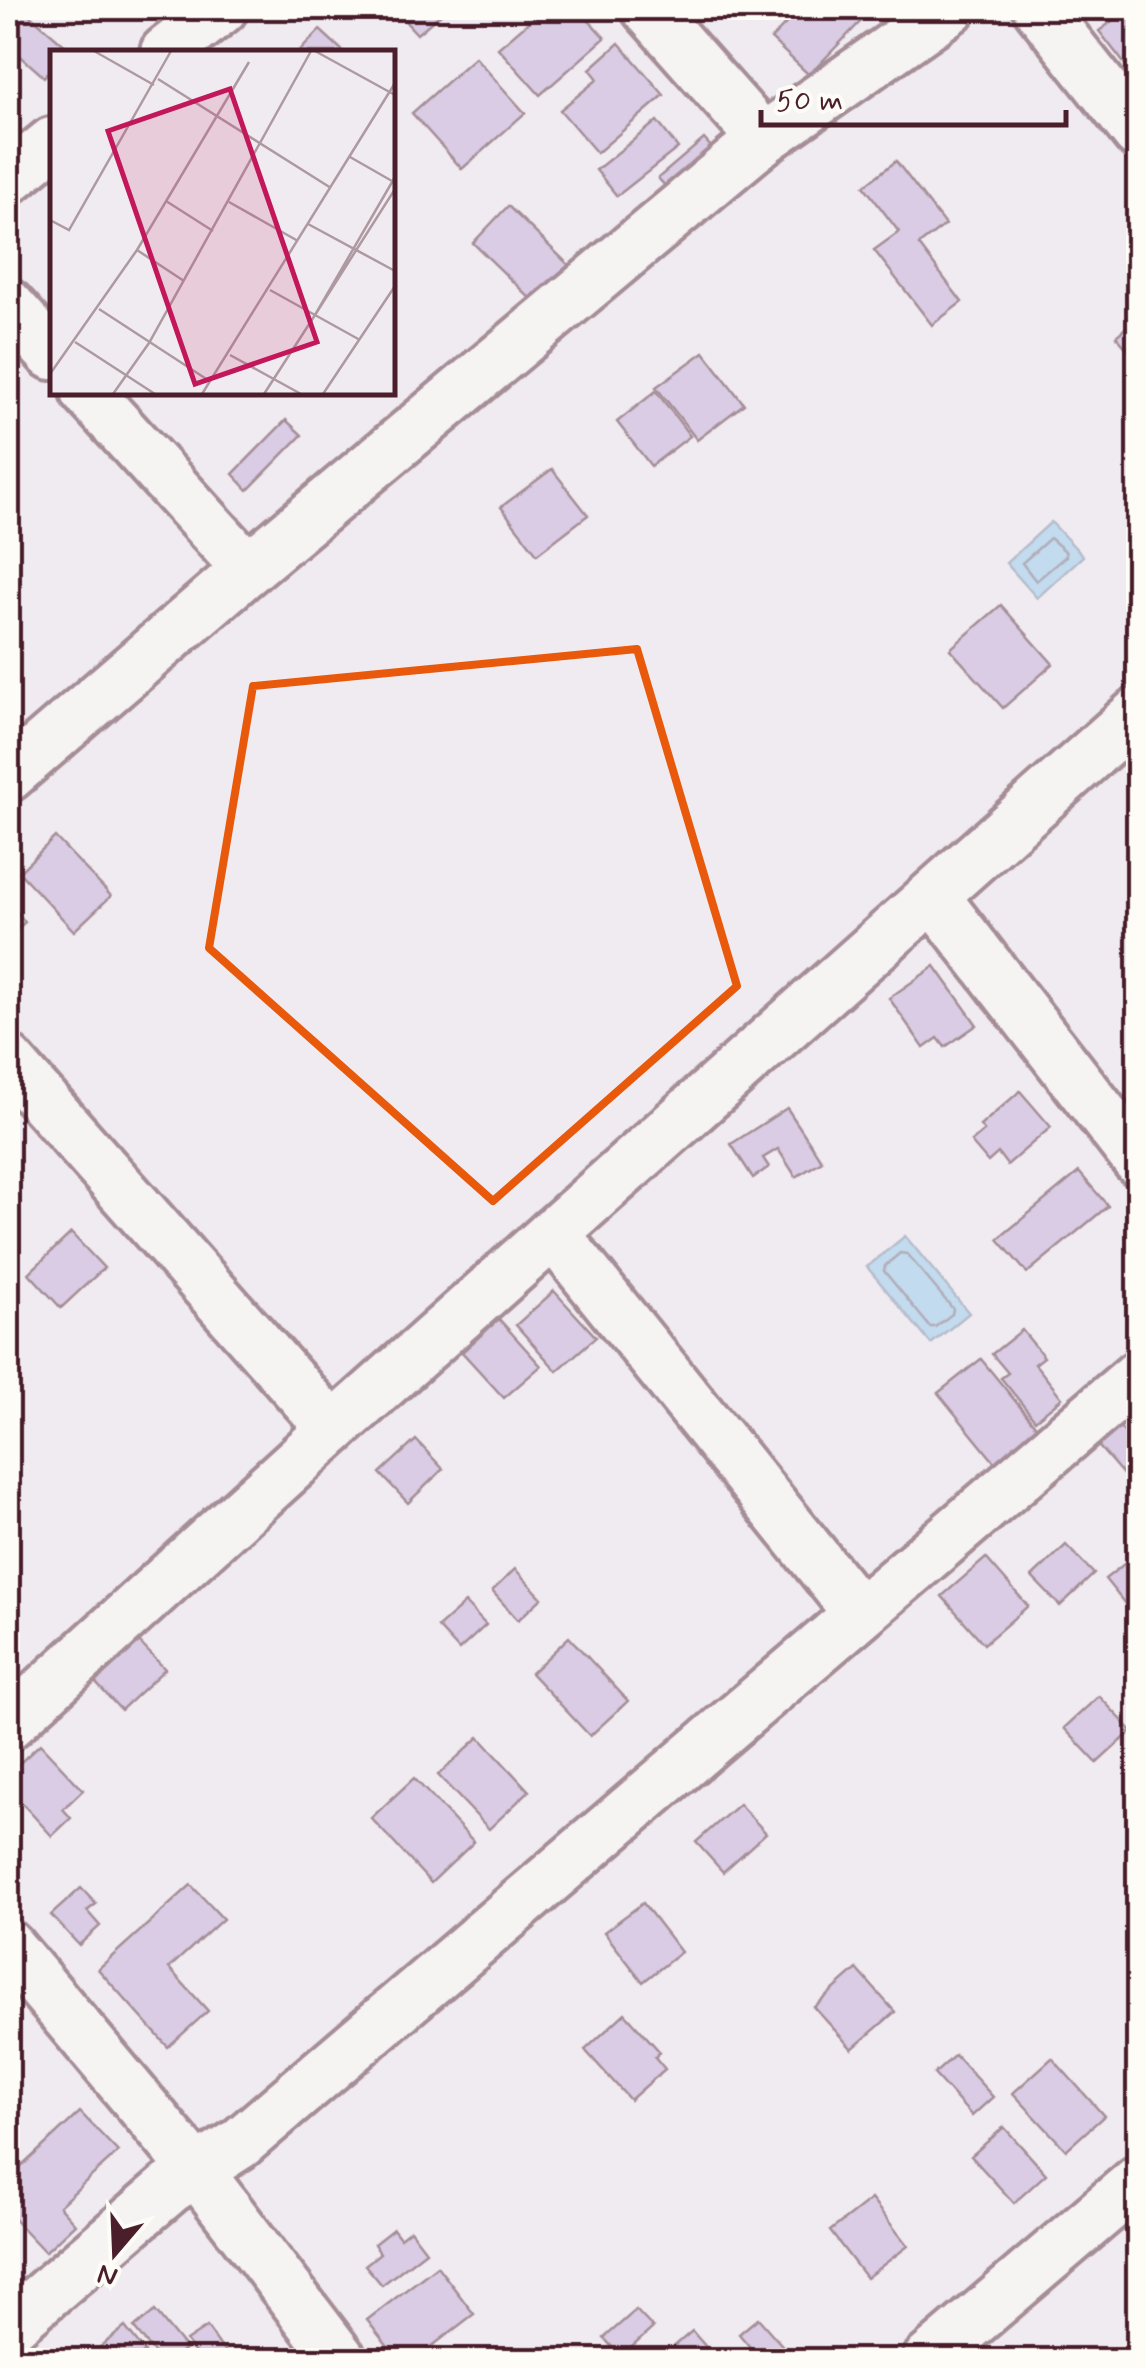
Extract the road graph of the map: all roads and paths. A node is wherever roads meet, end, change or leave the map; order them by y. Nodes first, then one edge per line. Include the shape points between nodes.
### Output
1 (222, 8) edge
2 (646, 8) edge
3 (950, 8) edge
4 (1039, 8) edge
5 (169, 50) edge
6 (1138, 133) edge
7 (763, 139) junction
8 (50, 145) edge
9 (8, 179) edge
10 (8, 305) edge
11 (50, 352) edge
12 (90, 395) edge
13 (248, 569) junction
14 (1138, 713) edge
15 (8, 776) edge
16 (933, 896) junction
17 (8, 1060) edge
18 (1138, 1160) edge
19 (553, 1233) junction
20 (1138, 1376) edge
21 (334, 1429) junction
22 (859, 1613) junction
23 (8, 1724) edge
24 (8, 1946) edge
25 (197, 2172) junction
26 (1138, 2181) edge
27 (8, 2327) edge
28 (341, 2360) edge
29 (928, 2360) edge

1 - 5 street
2 - 7 street
3 - 7 street
4 - 6 street
7 - 13 street
8 - 9 street
10 - 11 street
12 - 13 street
13 - 15 street
14 - 16 street
16 - 18 street
16 - 19 street
17 - 21 street
19 - 21 street
19 - 22 street
20 - 22 street
21 - 23 street
22 - 25 street via 240,2144
24 - 25 street
25 - 27 street
25 - 28 street
26 - 29 street

